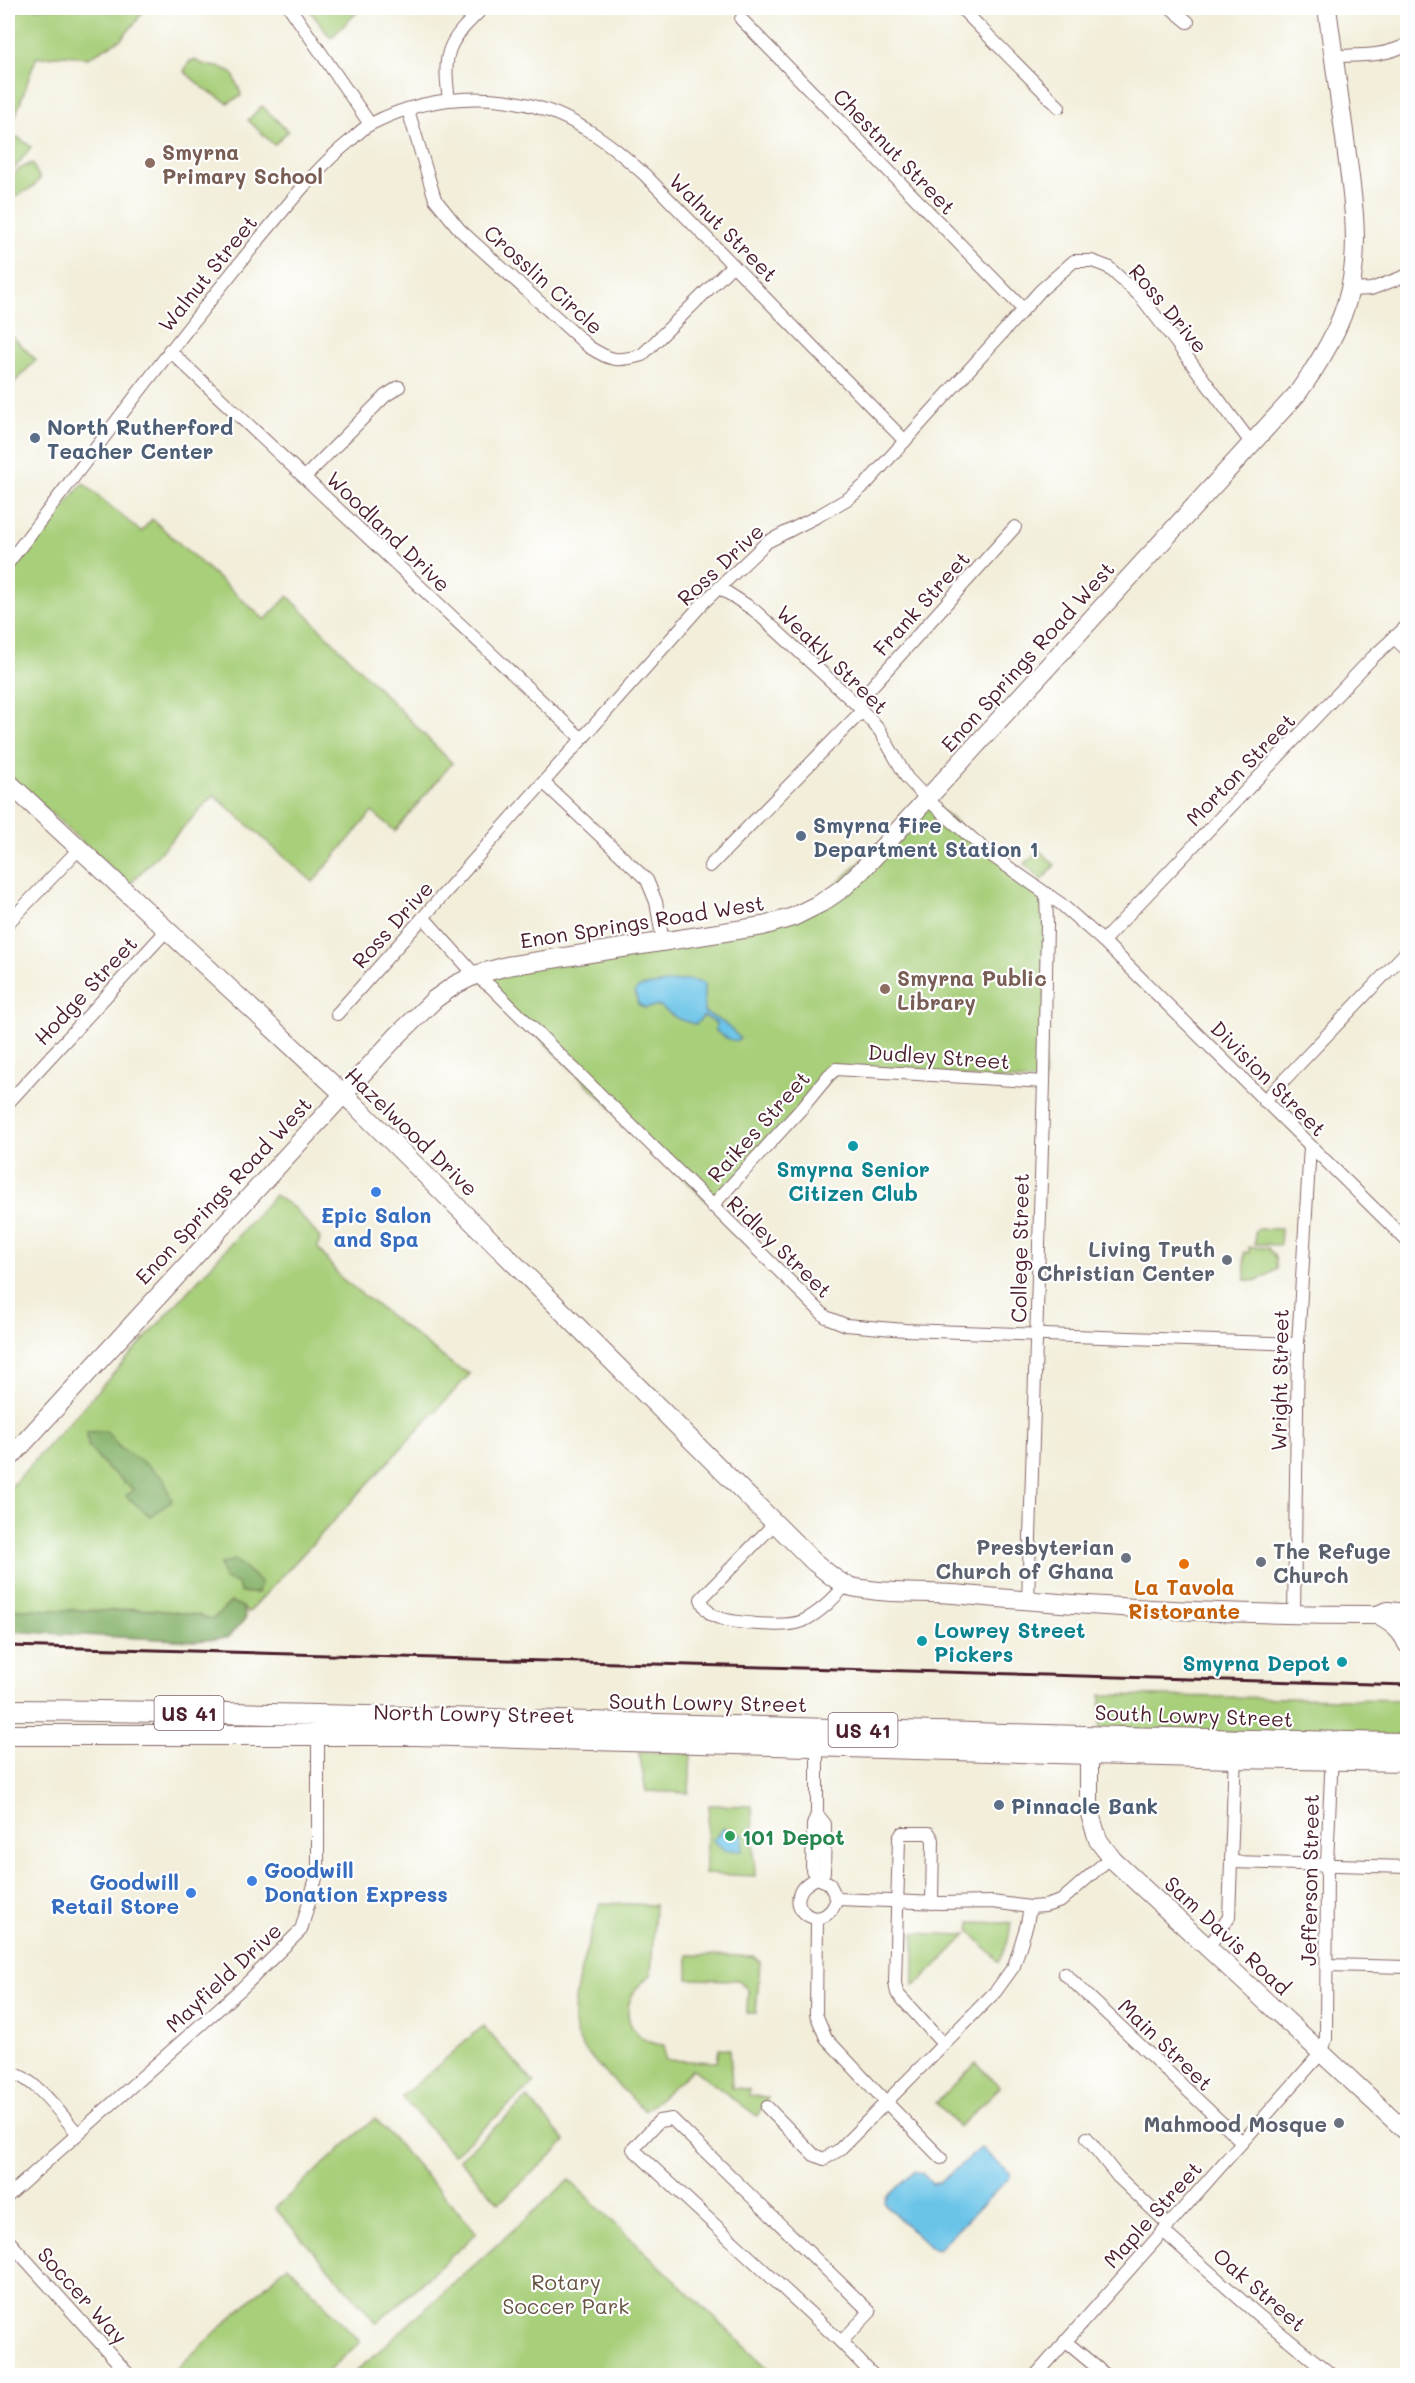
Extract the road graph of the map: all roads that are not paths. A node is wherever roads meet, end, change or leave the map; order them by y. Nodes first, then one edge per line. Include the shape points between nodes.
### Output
1 (290, 8) edge
2 (483, 8) edge
3 (961, 8) edge
4 (1171, 8) edge
5 (1327, 8) edge
6 (741, 19) dead end
7 (1188, 22) dead end
8 (1407, 45) edge
9 (1334, 56) junction
10 (449, 100) junction
11 (1059, 107) dead end
12 (408, 110) junction
13 (370, 124) junction
14 (733, 265) junction
15 (1407, 275) edge
16 (1350, 290) junction
17 (1023, 309) junction
18 (170, 350) junction
19 (399, 387) dead end
20 (905, 441) junction
21 (1252, 444) junction
22 (305, 477) junction
23 (1015, 527) dead end
24 (8, 563) edge
25 (720, 588) junction
26 (1407, 625) edge
27 (1393, 637) junction
28 (1407, 651) edge
29 (859, 708) junction
30 (582, 739) junction
31 (8, 782) edge
32 (544, 783) junction
33 (927, 799) junction
34 (80, 848) junction
35 (710, 866) dead end
36 (1046, 895) junction
37 (424, 918) junction
38 (8, 923) edge
39 (167, 930) junction
40 (1103, 941) junction
41 (663, 942) junction
42 (1407, 950) edge
43 (475, 975) junction
44 (337, 1014) dead end
45 (833, 1071) joint
46 (1044, 1082) junction
47 (342, 1093) junction
48 (1264, 1101) junction
49 (8, 1103) edge
50 (1310, 1146) junction
51 (712, 1206) junction
52 (1407, 1242) edge
53 (1037, 1335) junction
54 (1298, 1344) junction
55 (8, 1460) edge
56 (775, 1523) junction
57 (846, 1585) junction
58 (1028, 1602) junction
59 (1407, 1614) edge
60 (1377, 1615) junction
61 (1294, 1616) junction
62 (1407, 1635) edge
63 (1407, 1644) edge
64 (8, 1710) edge
65 (318, 1715) junction
66 (8, 1735) edge
67 (317, 1735) junction
68 (817, 1737) junction
69 (1407, 1743) edge
70 (1089, 1745) junction
71 (1235, 1749) junction
72 (1332, 1752) junction
73 (1407, 1761) edge
74 (1111, 1857) junction
75 (1231, 1862) junction
76 (1327, 1863) junction
77 (1407, 1867) edge
78 (817, 1878) junction
79 (837, 1899) junction
80 (898, 1902) junction
81 (932, 1903) junction
82 (1030, 1907) junction
83 (817, 1919) junction
84 (1208, 1948) junction
85 (1328, 1965) junction
86 (1407, 1967) edge
87 (1064, 1973) dead end
88 (943, 2044) junction
89 (1322, 2052) junction
90 (8, 2071) edge
91 (885, 2101) junction
92 (767, 2107) dead end
93 (1407, 2133) edge
94 (78, 2134) junction
95 (1087, 2138) dead end
96 (1242, 2142) junction
97 (941, 2158) dead end
98 (8, 2196) edge
99 (1166, 2228) junction
100 (8, 2240) edge
101 (1065, 2341) junction
102 (840, 2342) junction
103 (130, 2376) edge
104 (874, 2376) edge
105 (1035, 2376) edge
106 (1107, 2376) edge
107 (1333, 2376) edge

1 - 13 street
2 - 10 street via 457,34 450,50 445,68
3 - 11 street
4 - 7 street
5 - 9 street, Enon Springs Road West
6 - 17 street, Chestnut Street
8 - 9 street via 1374,55
9 - 16 street, Enon Springs Road West via 1354,223
10 - 12 street, Walnut Street
10 - 14 street, Walnut Street via 491,98 525,104 583,127 645,175
12 - 13 street, Walnut Street
12 - 14 street, Crosslin Circle via 435,199 460,230 589,347 607,358 622,360 642,355
13 - 18 street, Walnut Street via 331,156 296,195
14 - 20 street, Walnut Street
15 - 16 street via 1371,289
16 - 21 street, Enon Springs Road West via 1315,369 1298,394
17 - 20 street, Ross Drive
17 - 21 street, Ross Drive via 1074,261 1092,261 1108,267 1140,296
18 - 22 street, Woodland Drive
18 - 24 street, Walnut Street
19 - 22 street via 385,396
20 - 25 street, Ross Drive via 849,498 767,542
21 - 33 street, Enon Springs Road West
22 - 30 street, Woodland Drive
23 - 29 street, Frank Street
25 - 29 street, Weakly Street via 754,610
25 - 30 street, Ross Drive
26 - 27 street, Morton Street
27 - 28 street
27 - 40 street, Morton Street
29 - 33 street, Weakly Street via 880,731 907,778
29 - 35 street, Frank Street
30 - 32 street, Ross Drive
31 - 34 street, Hazelwood Drive
32 - 37 street, Ross Drive
32 - 41 street via 647,880 656,902
33 - 36 street via 991,855
33 - 41 street, Enon Springs Road West via 850,881 815,906 763,926
34 - 38 street
34 - 39 street, Hazelwood Drive
36 - 40 street
36 - 46 street, College Street
37 - 43 street, Ridley Street
37 - 44 street, Ross Drive
39 - 47 street, Hazelwood Drive
39 - 49 street, Hodge Street
40 - 48 street, Division Street
41 - 43 street, Enon Springs Road West via 507,966
42 - 48 street
43 - 47 street, Enon Springs Road West via 435,999
43 - 51 street, Ridley Street
45 - 46 street, Dudley Street via 844,1068
45 - 51 street, Raikes Street
46 - 53 street, College Street
47 - 55 street, Enon Springs Road West
47 - 56 street, Hazelwood Drive
48 - 50 street, Division Street
50 - 52 street, Division Street
50 - 54 street, Wright Street
51 - 53 street, Ridley Street via 826,1317 846,1325
53 - 54 street, Ridley Street
53 - 58 street, College Street
54 - 61 street, Wright Street
56 - 57 street, Hazelwood Drive via 814,1562
56 - 57 street via 701,1599 704,1608 713,1615 745,1622 801,1622 827,1605
57 - 58 street, Hazelwood Drive
58 - 61 street, Hazelwood Drive
59 - 60 street, Hazelwood Drive via 1388,1611
60 - 61 street, Hazelwood Drive
60 - 63 street via 1393,1624
62 - 63 street
64 - 65 main road, South Lowry Street / US 41
65 - 67 street, Mayfield Drive
65 - 68 main road, South Lowry Street / US 41
66 - 67 main road, North Lowry Street / US 41
67 - 68 main road, North Lowry Street / US 41
67 - 94 street, Mayfield Drive via 318,1871 302,1930
68 - 70 main road, South Lowry Street / US 41
68 - 78 street via 812,1870
69 - 72 main road, South Lowry Street / US 41
70 - 71 main road, South Lowry Street / US 41
70 - 74 street, Sam Davis Road via 1089,1811 1098,1840
71 - 72 main road, South Lowry Street / US 41
71 - 75 street
72 - 73 main road, US 41
72 - 76 street, Jefferson Street
74 - 82 street via 1061,1901
74 - 84 street, Sam Davis Road
75 - 76 street
75 - 84 street via 1229,1917
76 - 77 street
76 - 85 street, Jefferson Street
78 - 79 street via 829,1883
78 - 83 street via 808,1882 797,1900 807,1916
79 - 80 street
79 - 83 street via 827,1915
80 - 81 street
80 - 81 street via 899,1838 902,1833 930,1833
80 - 88 street via 897,1993
81 - 82 street via 992,1902
82 - 88 street via 1014,1966 996,1991
83 - 91 street via 816,2014 826,2038
84 - 89 street, Sam Davis Road
85 - 86 street
85 - 89 street, Jefferson Street via 1326,2039
87 - 96 street, Main Street
88 - 91 street
89 - 93 street, Sam Davis Road
89 - 96 street, Maple Street
90 - 94 street via 34,2086
91 - 92 street via 839,2150 824,2159 814,2155
91 - 97 street
94 - 98 street, Mayfield Drive
95 - 99 street, Oak Street
96 - 99 street, Maple Street
99 - 101 street, Maple Street
99 - 107 street, Oak Street via 1258,2315
100 - 103 street, Soccer Way
101 - 105 street, Maple Street
101 - 106 street
102 - 102 street via 633,2149 659,2121 672,2118 870,2312
102 - 104 street

